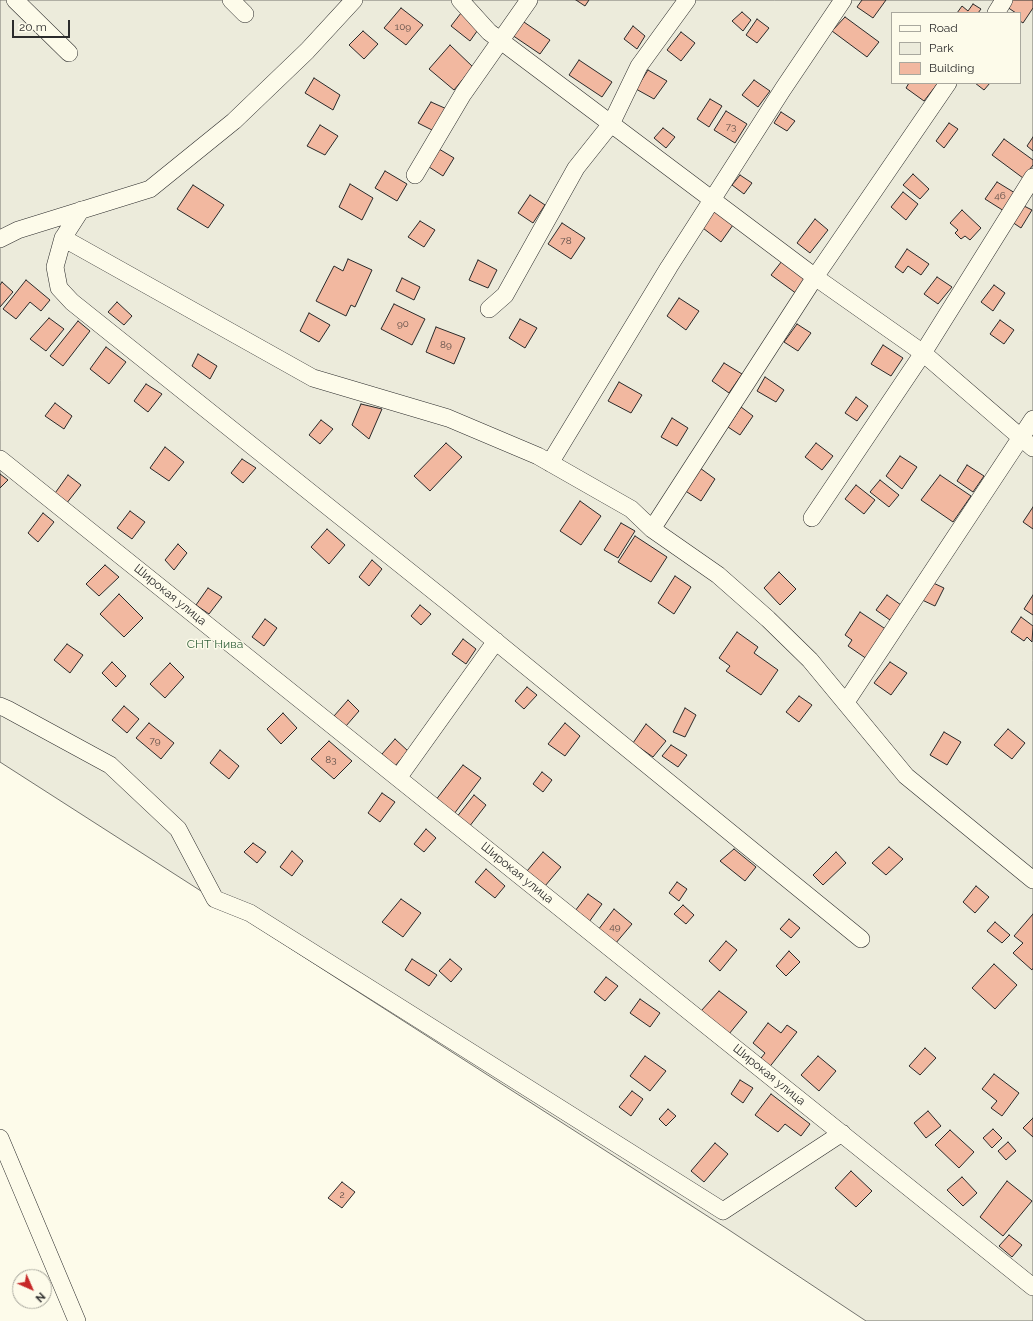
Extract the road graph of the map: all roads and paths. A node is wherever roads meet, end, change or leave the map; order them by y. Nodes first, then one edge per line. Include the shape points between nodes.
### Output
1 (16, 0) edge
2 (231, 0) edge
3 (354, 0) edge
4 (460, 0) edge
5 (529, 0) edge
6 (687, 0) edge
7 (843, 0) edge
8 (1004, 0) edge
9 (997, 12) edge
10 (245, 14) dead end
11 (501, 41) junction
12 (69, 53) dead end
13 (947, 84) edge
14 (611, 124) junction
15 (416, 175) dead end
16 (1033, 177) edge
17 (712, 200) junction
18 (81, 210) junction
19 (63, 238) junction
20 (0, 239) edge
21 (815, 277) junction
22 (489, 309) dead end
23 (923, 353) junction
24 (1033, 419) edge
25 (1027, 443) edge
26 (0, 459) edge
27 (550, 463) junction
28 (812, 518) dead end
29 (652, 529) junction
30 (496, 642) junction
31 (846, 702) junction
32 (0, 706) edge
33 (398, 778) junction
34 (1033, 880) edge
35 (861, 939) dead end
36 (842, 1133) junction
37 (0, 1138) edge
38 (1033, 1286) edge
39 (77, 1321) edge

1 - 12 street
2 - 10 street
3 - 18 street via 307,51 234,121 150,189
4 - 11 street via 489,32
5 - 11 street
6 - 14 street via 639,66
7 - 17 street
8 - 9 street
11 - 14 street
11 - 15 street via 463,94
13 - 21 street
14 - 17 street
14 - 22 street via 576,168 505,295
16 - 23 street
17 - 21 street
17 - 27 street
18 - 19 street
18 - 20 street via 18,230
19 - 27 street via 313,378 448,418
19 - 30 street via 55,267 59,288 72,302
21 - 23 street
21 - 29 street
23 - 25 street
23 - 28 street
24 - 25 street
25 - 31 street
26 - 33 street, Широкая улица
27 - 29 street via 631,510
29 - 31 street via 718,575 768,619 810,660
30 - 33 street
30 - 35 street
31 - 34 street via 906,776
32 - 36 street via 110,764 178,829 215,899 250,913 723,1211
33 - 36 street, Широкая улица
36 - 38 street, Широкая улица
37 - 39 street

